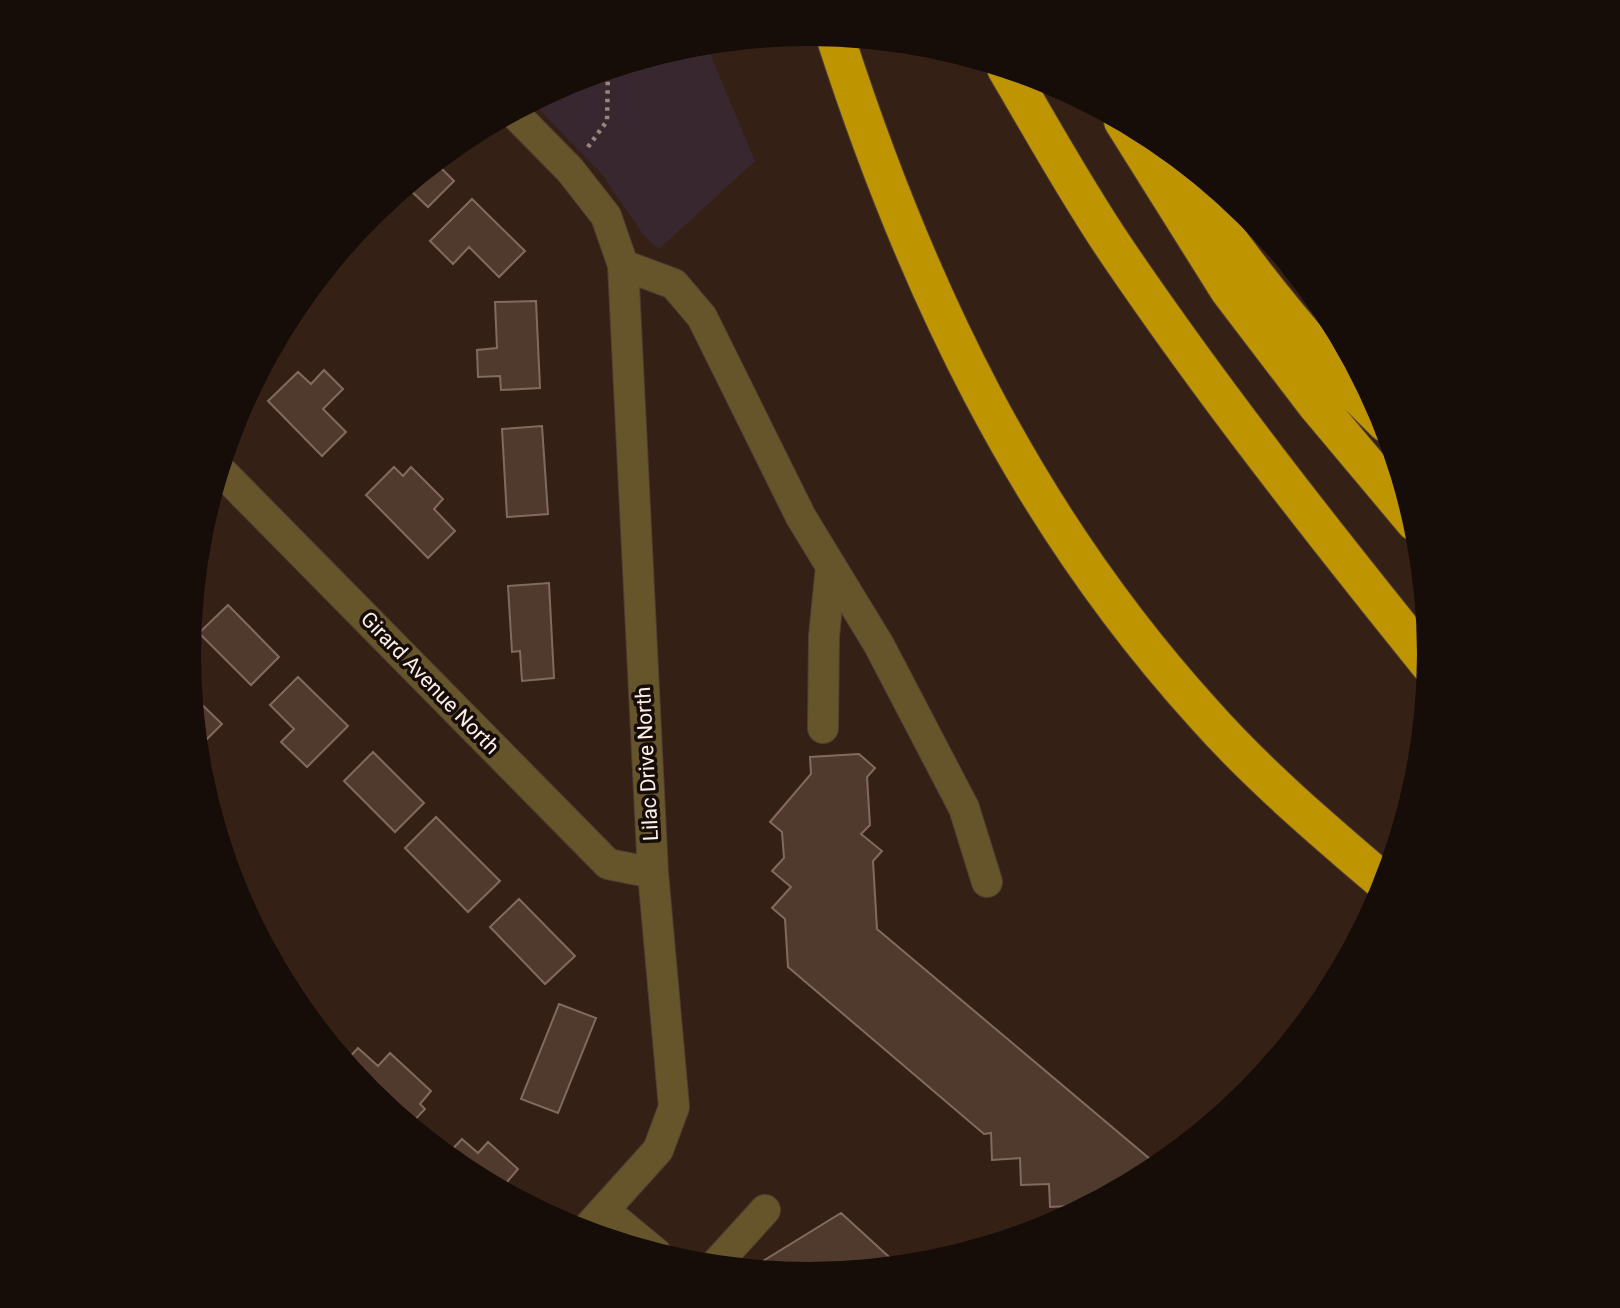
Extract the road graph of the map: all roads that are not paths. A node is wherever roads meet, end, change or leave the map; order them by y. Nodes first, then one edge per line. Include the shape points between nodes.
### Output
1 (839, 47) edge
2 (1014, 81) edge
3 (520, 119) edge
4 (1135, 140) edge
5 (1183, 174) edge
6 (622, 265) junction
7 (1362, 399) edge
8 (228, 478) edge
9 (1400, 504) edge
10 (831, 566) junction
11 (1418, 650) edge
12 (823, 728) dead end
13 (653, 873) junction
14 (1376, 876) edge
15 (987, 882) dead end
16 (765, 1210) dead end
17 (595, 1221) edge
18 (723, 1256) edge

1 - 14 highway via 876,157 948,331 1050,516 1205,716 1280,791
2 - 11 highway via 1154,305
3 - 6 street, Lilac Drive North via 570,170 606,216
4 - 9 highway via 1229,290
5 - 7 highway via 1264,284
6 - 10 street via 674,284 702,317 801,517
6 - 13 street, Lilac Drive North
8 - 13 street, Girard Avenue North via 608,864
10 - 12 street via 824,636
10 - 15 street via 879,645 964,808
13 - 17 street, Lilac Drive North via 674,1107 658,1150
16 - 18 street

